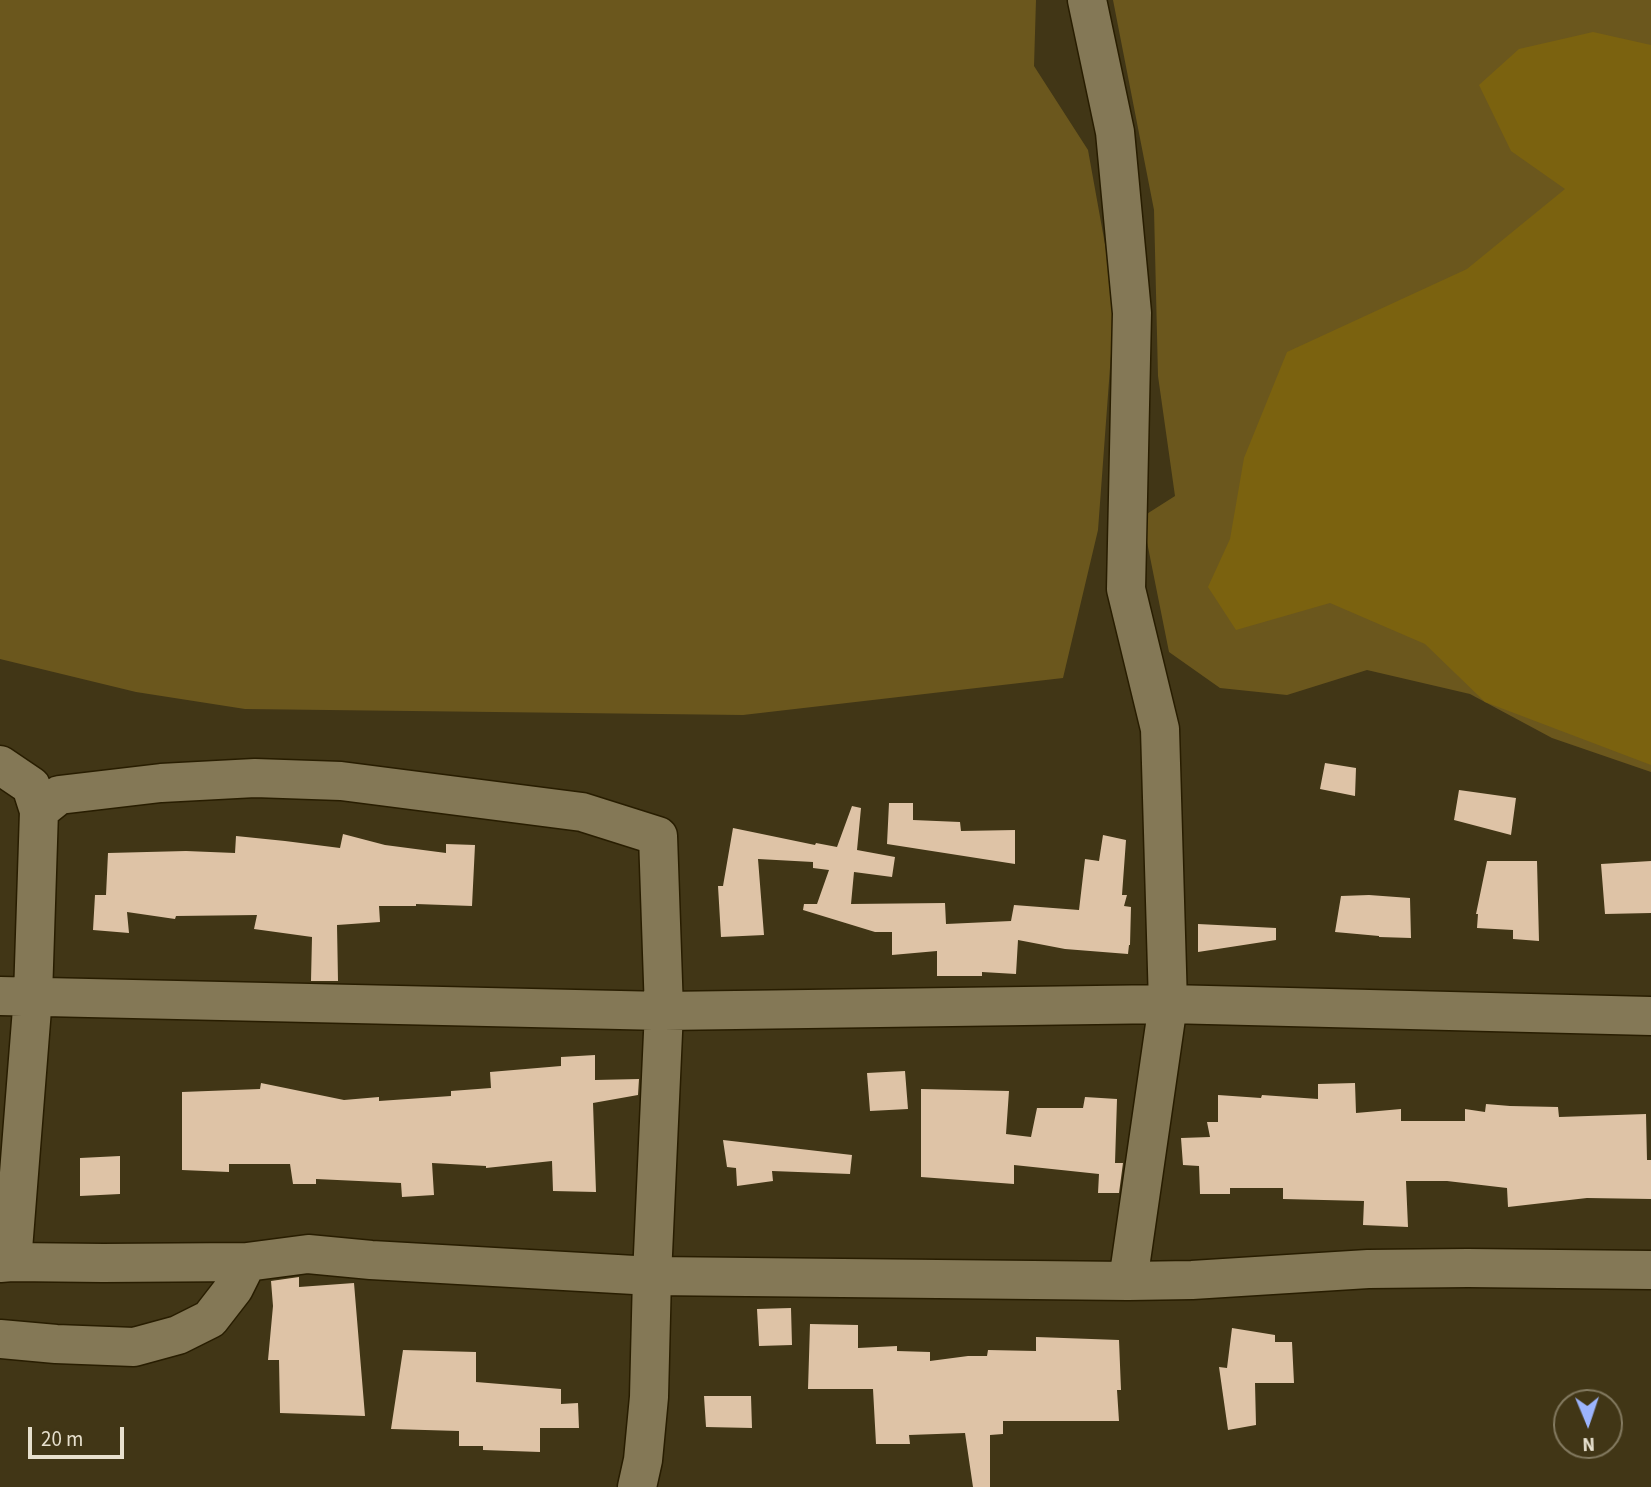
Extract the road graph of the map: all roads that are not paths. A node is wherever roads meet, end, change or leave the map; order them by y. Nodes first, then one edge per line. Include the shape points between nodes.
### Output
1 (1087, 0) edge
2 (0, 765) edge
3 (38, 811) junction
4 (16, 996) edge
5 (1168, 1004) junction
6 (664, 1011) junction
7 (1651, 1016) edge
8 (6, 1262) edge
9 (247, 1262) junction
10 (1651, 1270) edge
11 (652, 1276) junction
12 (1128, 1281) junction
13 (0, 1339) edge
14 (637, 1487) edge

1 - 5 street via 1115,132 1132,313 1126,589 1160,729
2 - 3 street via 31,786
3 - 4 street
3 - 6 street via 58,794 161,783 316,780 582,812 646,832 658,836
4 - 6 street
4 - 8 street
5 - 6 street
5 - 7 street
5 - 12 street
6 - 11 street
8 - 9 street
9 - 11 street via 308,1254
9 - 13 street via 211,1319 178,1335 134,1347
10 - 12 street via 1368,1269
11 - 12 street
11 - 14 street via 649,1397

